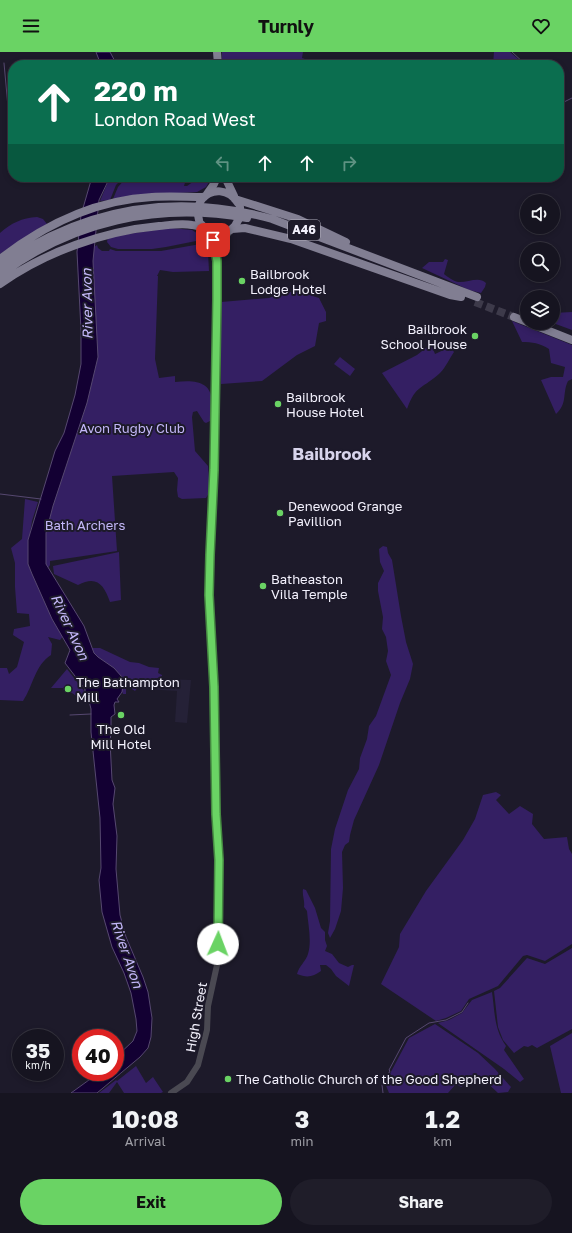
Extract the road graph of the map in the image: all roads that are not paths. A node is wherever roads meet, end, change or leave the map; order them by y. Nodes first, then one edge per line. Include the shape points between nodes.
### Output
1 (215, 182) edge
2 (227, 182) edge
3 (204, 197) junction
4 (235, 198) junction
5 (121, 216) junction
6 (233, 228) junction
7 (205, 229) junction
8 (0, 259) edge
9 (217, 261) junction
10 (0, 266) edge
11 (403, 269) junction
12 (0, 276) edge
13 (0, 284) edge
14 (461, 297) junction
15 (520, 316) edge
16 (520, 318) edge
17 (560, 329) edge
18 (546, 330) edge
19 (572, 334) edge
20 (572, 340) edge
21 (171, 1093) edge

1 - 3 highway
2 - 4 highway
3 - 4 highway via 218,191 227,192
3 - 7 highway, bridge via 197,210 199,220
3 - 8 highway via 151,197 118,202 74,215 37,233
4 - 6 highway, bridge via 240,207 240,217
4 - 11 highway via 317,227
5 - 10 highway, A46 via 99,217 65,229
5 - 11 highway, A46 via 174,206 206,206 251,213 299,228
5 - 12 highway, A46 via 74,233 33,253
5 - 14 highway, A46 via 173,212 208,213 271,223
6 - 7 highway via 226,233 216,234
6 - 9 street via 221,244
6 - 14 highway via 291,239
7 - 9 street via 214,242
7 - 13 highway via 191,224 171,225 109,234 32,265
9 - 21 street, High Street via 214,470 209,595 214,687 219,930 217,965 208,1006 204,1044 195,1071 187,1082
11 - 14 highway, A46 via 476,300
15 - 16 highway via 515,315
17 - 19 highway
18 - 20 highway

